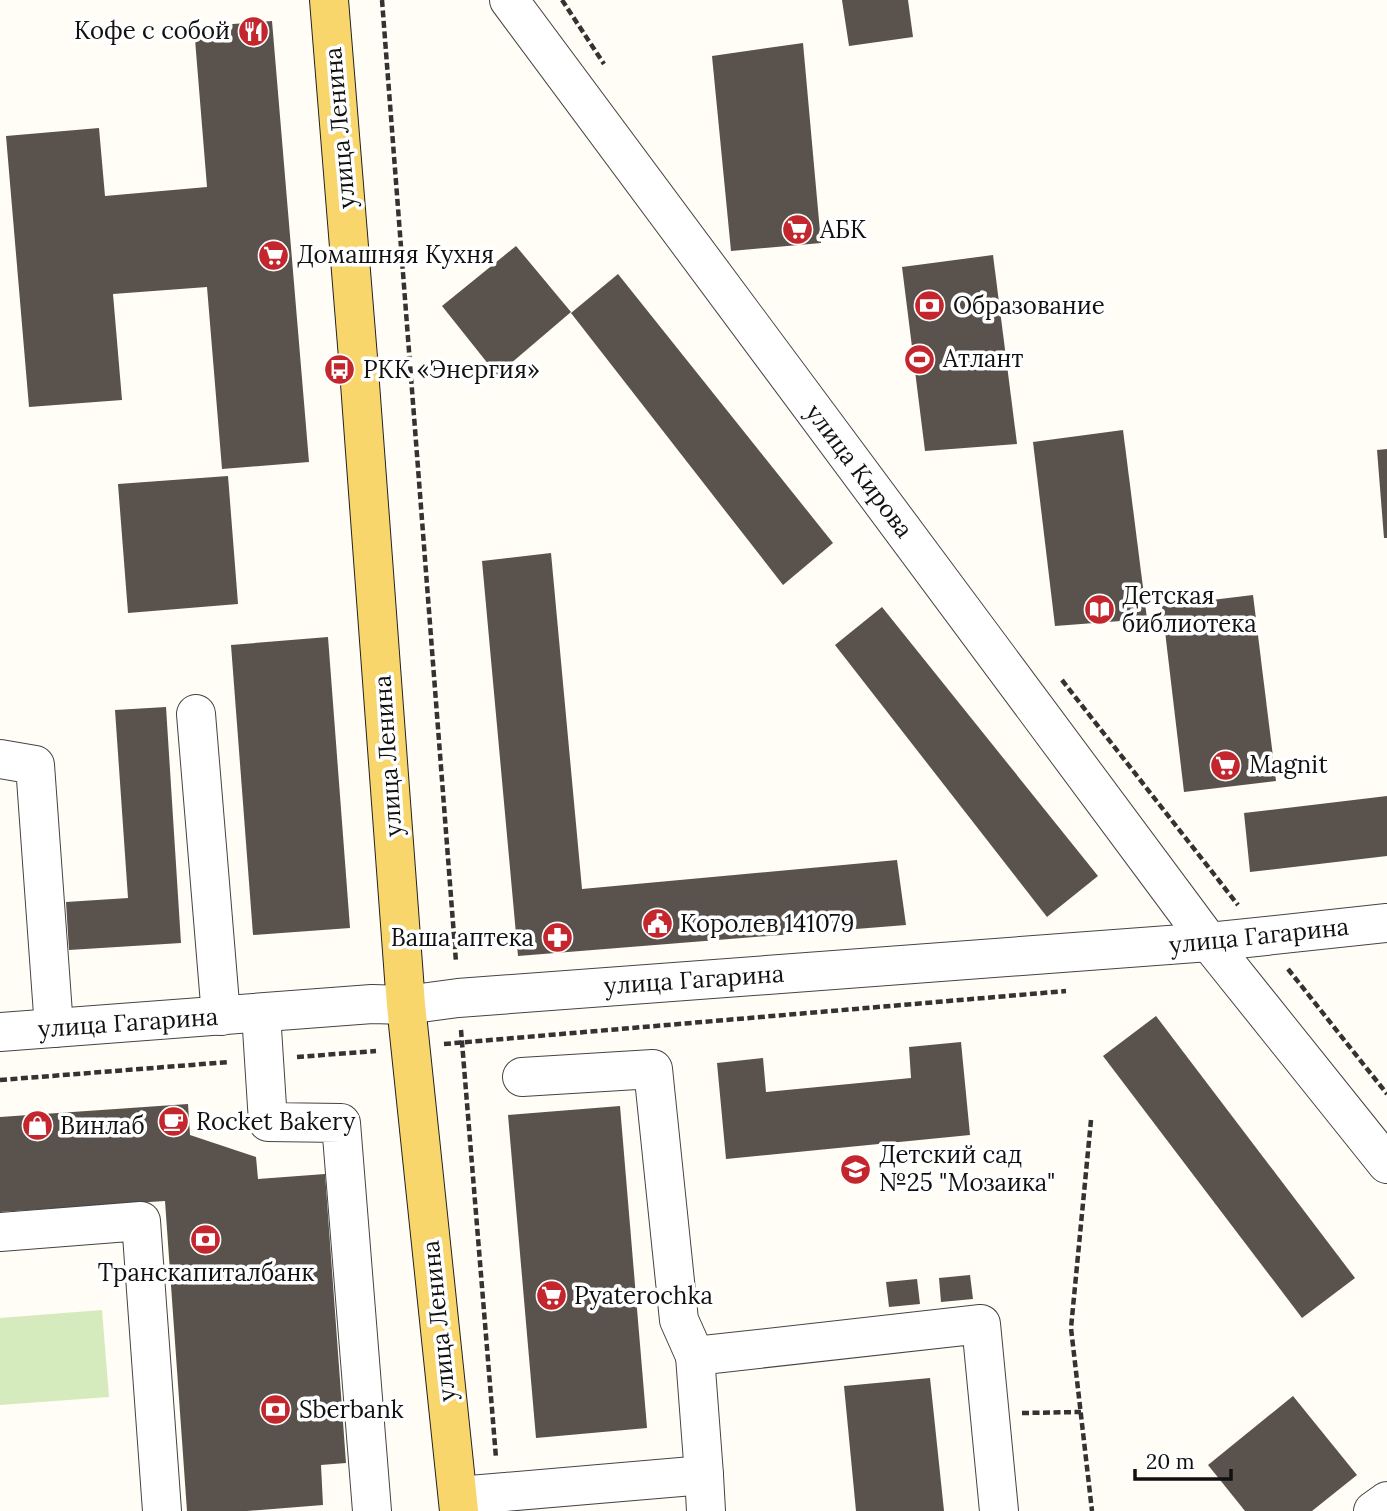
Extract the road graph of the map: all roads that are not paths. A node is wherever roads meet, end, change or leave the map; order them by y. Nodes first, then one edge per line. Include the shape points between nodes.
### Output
1 (329, 0) edge
2 (509, 0) edge
3 (196, 714) dead end
4 (0, 759) edge
5 (1387, 923) edge
6 (1209, 942) junction
7 (407, 1005) junction
8 (261, 1013) junction
9 (220, 1016) junction
10 (54, 1028) junction
11 (0, 1032) edge
12 (522, 1077) dead end
13 (1387, 1164) edge
14 (0, 1232) edge
15 (695, 1356) junction
16 (705, 1493) edge
17 (1387, 1501) edge
18 (459, 1504) edge
19 (162, 1511) edge
20 (372, 1511) edge
21 (999, 1511) edge
22 (1373, 1511) edge

1 - 7 main road, улица Ленина
2 - 6 street, улица Кирова
3 - 9 street
4 - 10 street via 35,765
5 - 6 street, улица Гагарина
6 - 7 street, улица Гагарина
6 - 13 street, улица Кирова
7 - 8 street, улица Гагарина
7 - 18 main road, улица Ленина
8 - 9 street, улица Гагарина
8 - 20 street via 268,1122 341,1123
9 - 10 street, улица Гагарина
10 - 11 street, улица Гагарина
12 - 15 street via 653,1069 679,1320
14 - 19 street via 141,1222
15 - 16 street
15 - 21 street via 981,1324
16 - 18 street via 499,1493
17 - 22 street

